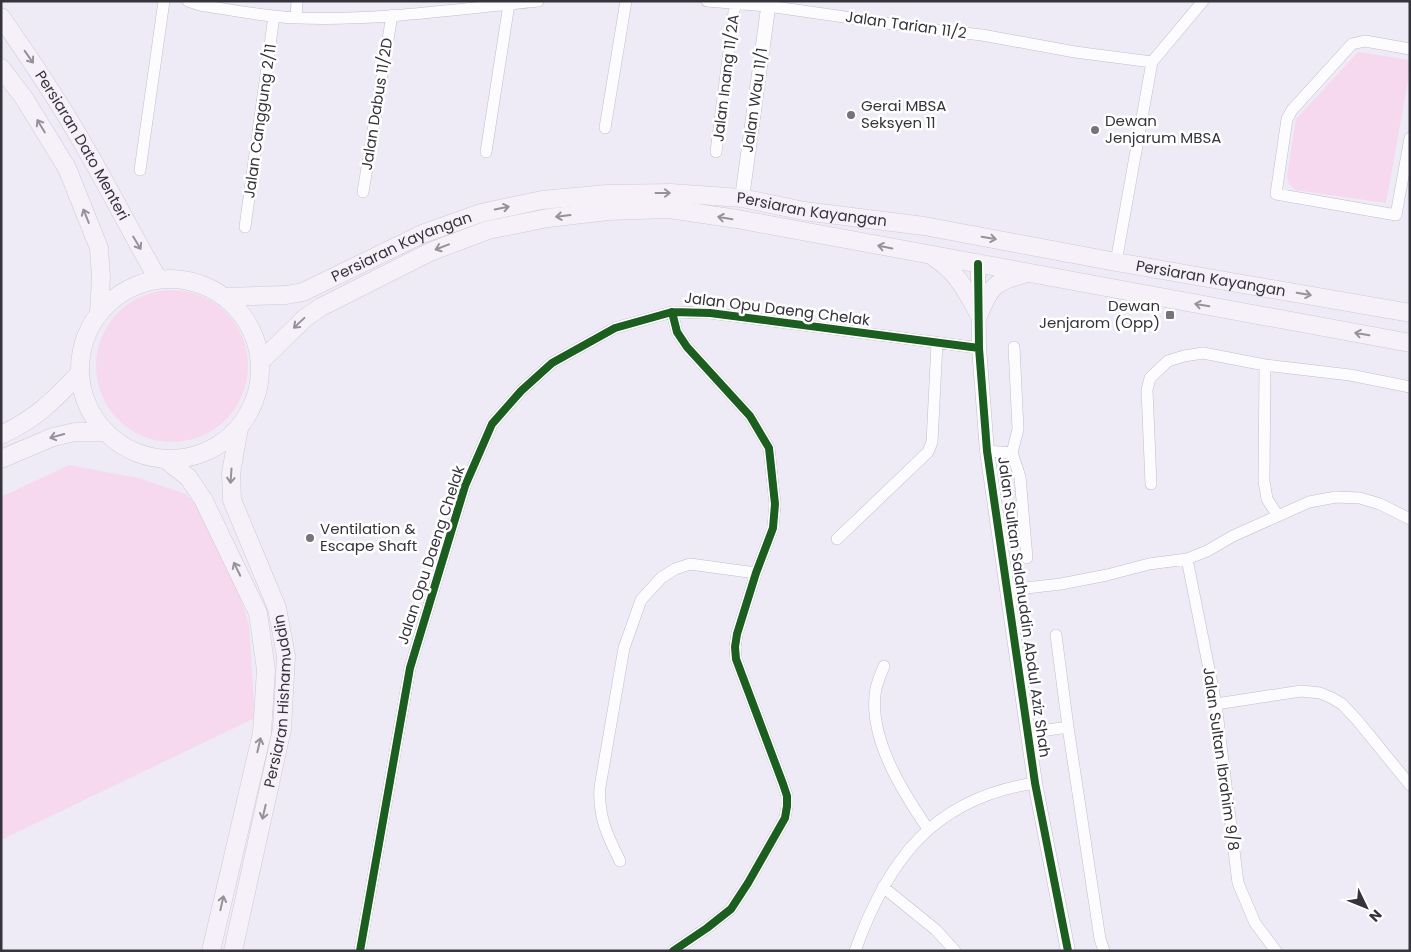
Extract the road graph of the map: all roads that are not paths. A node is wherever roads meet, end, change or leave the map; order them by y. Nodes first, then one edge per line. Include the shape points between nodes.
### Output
1 (164, 1) edge
2 (188, 1) edge
3 (297, 1) edge
4 (538, 1) edge
5 (626, 1) edge
6 (707, 1) edge
7 (1203, 1) edge
8 (768, 3) edge
9 (509, 4) junction
10 (735, 4) junction
11 (392, 15) junction
12 (274, 16) junction
13 (1, 17) edge
14 (296, 18) junction
15 (1410, 49) edge
16 (1152, 62) junction
17 (1, 68) edge
18 (606, 128) dead end
19 (1410, 138) edge
20 (486, 152) dead end
21 (716, 152) dead end
22 (140, 170) dead end
23 (363, 192) dead end
24 (742, 198) junction
25 (924, 226) junction
26 (245, 227) dead end
27 (932, 256) junction
28 (1116, 262) junction
29 (978, 264) junction
30 (1027, 273) junction
31 (158, 279) junction
32 (226, 297) junction
33 (672, 312) junction
34 (1410, 313) edge
35 (98, 314) junction
36 (979, 314) junction
37 (937, 343) junction
38 (1410, 343) edge
39 (979, 348) junction
40 (1014, 348) dead end
41 (261, 361) junction
42 (1265, 365) junction
43 (80, 373) junction
44 (1410, 387) edge
45 (239, 428) junction
46 (105, 432) junction
47 (1, 435) edge
48 (987, 451) junction
49 (1012, 452) junction
50 (1, 459) edge
51 (166, 460) junction
52 (1151, 484) dead end
53 (1278, 516) junction
54 (1410, 519) edge
55 (838, 539) dead end
56 (1027, 558) dead end
57 (1187, 559) junction
58 (756, 573) junction
59 (1008, 590) junction
60 (1056, 635) dead end
61 (884, 666) dead end
62 (1216, 704) junction
63 (1068, 727) junction
64 (1028, 733) junction
65 (1035, 783) junction
66 (1410, 786) edge
67 (928, 829) junction
68 (620, 861) dead end
69 (883, 887) junction
70 (211, 951) edge
71 (233, 951) edge
72 (360, 951) edge
73 (673, 951) edge
74 (855, 951) edge
75 (955, 951) edge
76 (1068, 951) edge
77 (1104, 951) edge
78 (1276, 951) edge

1 - 22 street
2 - 12 street
3 - 14 street
4 - 9 street
5 - 18 street
6 - 10 street, Jalan Tarian 11/2
7 - 16 street
8 - 10 street, Jalan Tarian 11/2
8 - 16 street, Jalan Tarian 11/2
8 - 24 street, Jalan Wau 11/1
9 - 11 street
9 - 20 street
10 - 21 street, Jalan Inang 11/2A
11 - 14 street
11 - 23 street, Jalan Dabus 11/2D
12 - 14 street
12 - 26 street, Jalan Canggung 2/11
13 -> 31 main road, Persiaran Dato Menteri via 50,89
15 - 19 street via 1364,41 1352,44 1287,119 1276,194 1396,214
16 - 28 street
35 -> 17 main road, Persiaran Dato Menteri via 99,248 66,168 24,98
24 - 25 main road, Persiaran Kayangan via 804,211
32 -> 24 main road, Persiaran Kayangan via 303,292 422,234 481,213 542,200 671,193
25 -> 28 main road, Persiaran Kayangan
25 - 29 main road via 966,245 975,254
27 - 29 main road, Persiaran Kayangan
27 - 36 main road via 959,279
27 -> 41 main road, Persiaran Kayangan via 669,209 608,210 548,218 488,230 430,252 321,307 305,318
28 -> 34 main road, Persiaran Kayangan
29 - 30 main road, Persiaran Kayangan
29 - 36 street, Jalan Sultan Salahuddin Abdul Aziz Shah
30 - 36 main road via 996,284
38 -> 30 main road, Persiaran Kayangan
31 - 32 main road via 182,279 206,285
31 - 35 main road via 136,285 115,297
32 - 41 main road via 244,315 256,337
33 - 37 street, Jalan Opu Daeng Chelak via 710,313
33 - 58 street via 687,347 750,416 769,448 775,504 773,528
33 - 72 street, Jalan Opu Daeng Chelak via 615,328 552,363 492,424 465,486 410,668
35 - 43 main road via 88,332
36 - 39 street, Jalan Sultan Salahuddin Abdul Aziz Shah
37 - 39 street, Jalan Opu Daeng Chelak
37 - 55 street via 932,442 928,452
39 - 48 street, Jalan Sultan Salahuddin Abdul Aziz Shah
40 - 49 street via 1018,429
41 - 45 main road via 259,385 252,408
42 - 44 street via 1350,375
42 - 52 street via 1203,354 1168,360 1159,368 1150,378 1146,390
42 - 53 street via 1264,481 1267,499
43 - 46 main road via 92,414
43 - 47 main road via 36,416
45 - 51 main road via 220,444 198,455
45 -> 71 main road, Persiaran Hishamuddin via 232,466 232,500 277,608 286,656 282,729
46 -> 50 main road via 54,436
46 - 51 main road via 137,453
48 - 49 street
48 - 59 street, Jalan Sultan Salahuddin Abdul Aziz Shah
49 - 56 street via 1020,477
70 -> 51 main road, Persiaran Hishamuddin via 262,733 266,670 258,612 204,499 188,477
53 - 54 street via 1310,502 1336,497 1360,498
53 - 57 street
57 - 59 street via 1061,584
57 - 62 street, Jalan Sultan Ibrahim 9/8
58 - 68 street via 690,564 661,578 641,600 624,648 600,787 599,804 607,833
58 - 73 street via 736,634 736,659 783,784 788,806 785,818 731,909
59 - 64 street, Jalan Sultan Salahuddin Abdul Aziz Shah
60 - 63 street
61 - 67 street via 876,688 875,712 880,736 889,766
62 - 66 street via 1301,691 1326,696 1342,704
62 - 78 street, Jalan Sultan Ibrahim 9/8 via 1238,883 1255,923
63 - 64 street
63 - 77 street
64 - 65 street, Jalan Sultan Salahuddin Abdul Aziz Shah
65 - 67 street via 1008,788 968,802
65 - 76 street, Jalan Sultan Salahuddin Abdul Aziz Shah
67 - 69 street via 905,852
69 - 74 street
69 - 75 street via 936,930

